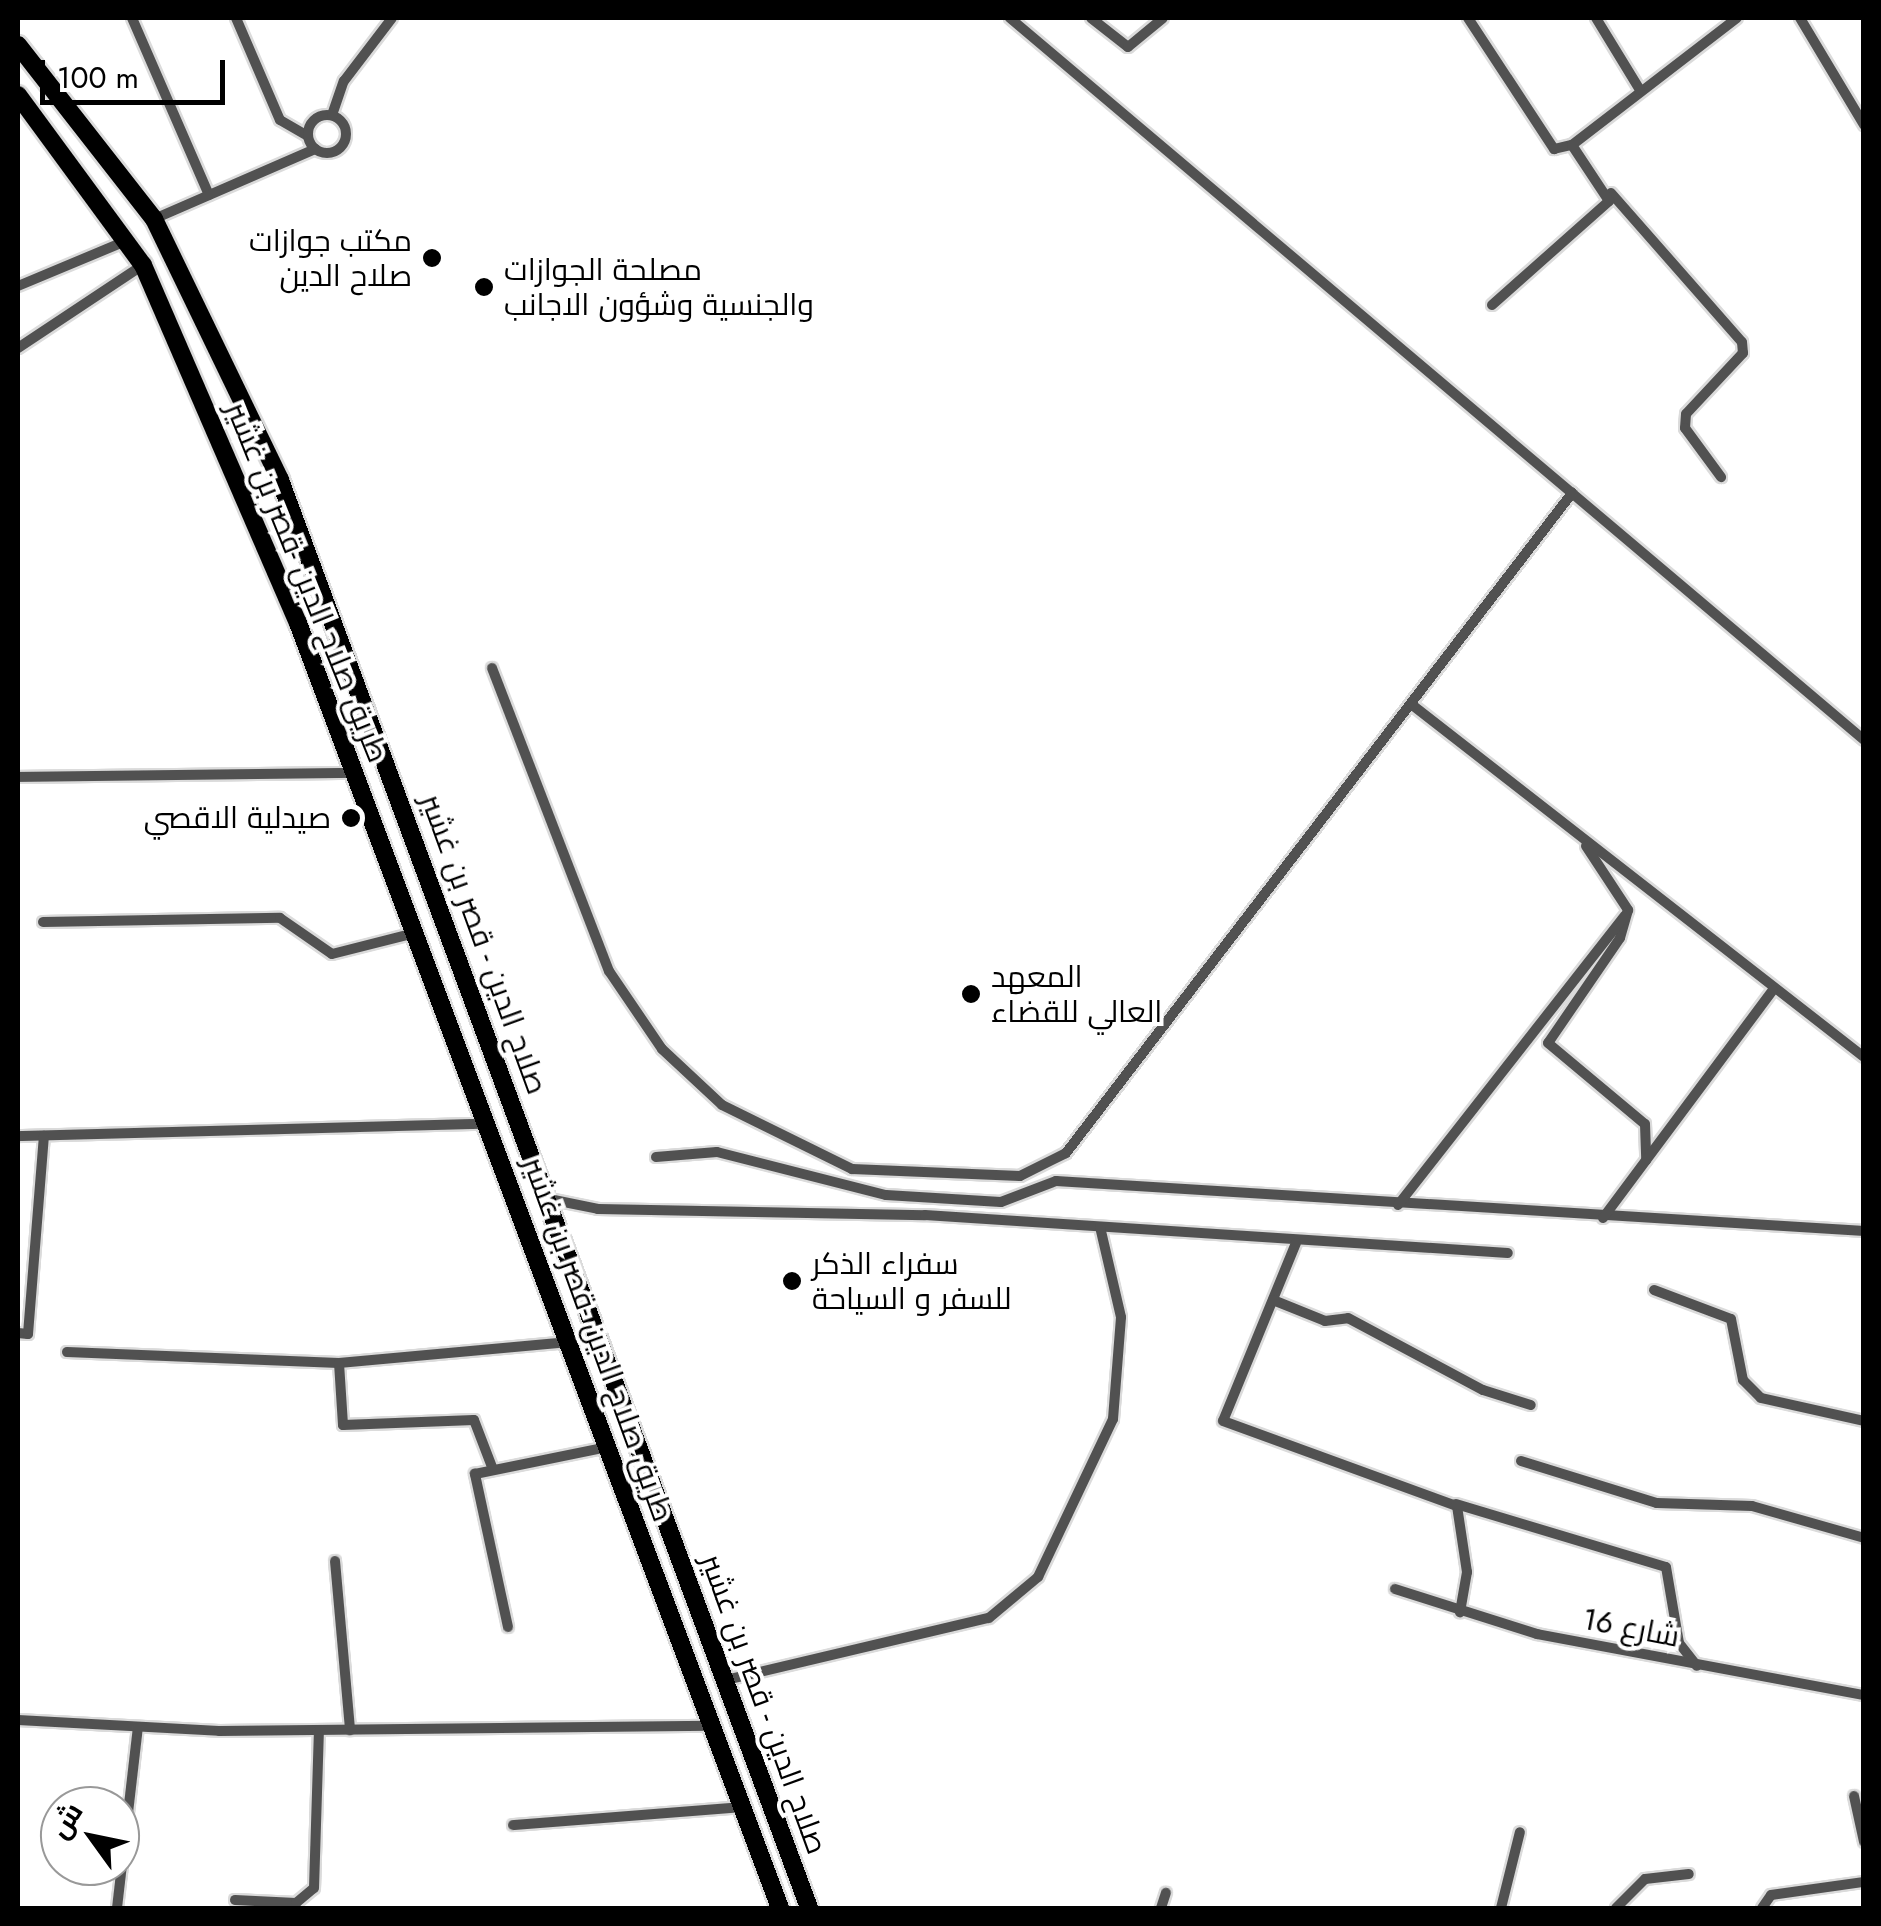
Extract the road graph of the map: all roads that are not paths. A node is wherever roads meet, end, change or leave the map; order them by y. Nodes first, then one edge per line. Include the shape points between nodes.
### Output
1 (132, 18) edge
2 (236, 18) edge
3 (392, 18) edge
4 (1010, 18) edge
5 (1091, 18) edge
6 (1163, 18) edge
7 (1468, 18) edge
8 (1596, 18) edge
9 (1737, 18) edge
10 (1800, 18) edge
11 (18, 45) edge
12 (1640, 90) junction
13 (18, 94) edge
14 (332, 115) junction
15 (1864, 125) edge
16 (308, 136) junction
17 (1572, 146) junction
18 (315, 149) junction
19 (1610, 193) junction
20 (209, 195) junction
21 (154, 218) junction
22 (128, 240) junction
23 (144, 265) junction
24 (18, 286) edge
25 (1492, 305) dead end
26 (18, 348) edge
27 (1721, 477) dead end
28 (1572, 493) junction
29 (492, 668) dead end
30 (1410, 704) junction
31 (1864, 740) edge
32 (354, 773) junction
33 (18, 777) edge
34 (1579, 836) junction
35 (1628, 910) junction
36 (43, 922) dead end
37 (416, 932) junction
38 (1773, 990) junction
39 (1864, 1057) edge
40 (521, 1121) junction
41 (490, 1129) junction
42 (18, 1136) edge
43 (44, 1136) junction
44 (656, 1157) dead end
45 (1646, 1160) junction
46 (552, 1206) junction
47 (1397, 1206) junction
48 (1603, 1218) junction
49 (1100, 1226) junction
50 (528, 1228) junction
51 (1864, 1230) edge
52 (1296, 1243) junction
53 (1508, 1254) dead end
54 (1654, 1290) dead end
55 (1273, 1300) junction
56 (18, 1333) edge
57 (569, 1342) junction
58 (67, 1352) dead end
59 (338, 1363) junction
60 (1530, 1404) dead end
61 (1864, 1421) edge
62 (608, 1446) junction
63 (1521, 1461) dead end
64 (492, 1467) junction
65 (1452, 1503) junction
66 (1864, 1538) edge
67 (335, 1560) dead end
68 (1394, 1590) dead end
69 (1460, 1612) junction
70 (508, 1627) dead end
71 (1698, 1666) junction
72 (726, 1680) junction
73 (1864, 1695) edge
74 (18, 1720) edge
75 (712, 1726) junction
76 (138, 1727) junction
77 (350, 1730) junction
78 (320, 1731) junction
79 (1854, 1796) dead end
80 (741, 1806) junction
81 (513, 1825) dead end
82 (1520, 1832) dead end
83 (1864, 1842) edge
84 (1689, 1874) dead end
85 (1864, 1882) edge
86 (1166, 1894) dead end
87 (235, 1900) dead end
88 (117, 1908) edge
89 (780, 1908) edge
90 (809, 1908) edge
91 (1161, 1908) edge
92 (1500, 1908) edge
93 (1616, 1908) edge
94 (1762, 1908) edge

1 - 20 street
2 - 16 street via 280,120
3 - 14 street via 344,81
4 - 28 street
5 - 6 street via 1128,46
7 - 17 street via 1542,137 1554,149
8 - 12 street
9 - 12 street
10 - 15 street
11 - 21 highway, صلاح الدين - قصر بن غشير
12 - 17 street
13 - 22 highway, طريق صلاح الدين -قصر بن غشير
14 - 16 street via 318,117
14 - 18 street via 347,131 343,146
16 - 18 street
17 - 19 street
18 - 20 street
19 - 25 street
19 - 27 street via 1742,342 1743,353 1686,414 1685,428
20 - 21 street
21 - 40 highway, صلاح الدين - قصر بن غشير via 280,480
22 - 23 highway, طريق صلاح الدين -قصر بن غشير
22 - 24 street
23 - 26 street
23 - 32 highway, طريق صلاح الدين -قصر بن غشير
28 - 30 street
28 - 31 street
29 - 30 street via 610,970 662,1049 722,1105 782,1142 852,1170 927,1178 1020,1176 1066,1152
30 - 34 street
32 - 33 street
32 - 37 highway, طريق صلاح الدين -قصر بن غشير
34 - 35 street
34 - 38 street
35 - 45 street via 1620,938 1548,1043 1646,1124
35 - 47 street
36 - 37 street via 280,918 332,954
37 - 41 highway, طريق صلاح الدين -قصر بن غشير
38 - 39 street
38 - 45 street
40 - 41 highway via 514,1142
40 - 46 highway, صلاح الدين - قصر بن غشير
41 - 43 street
41 - 50 highway, طريق صلاح الدين -قصر بن غشير
42 - 43 street
43 - 56 street via 28,1334
44 - 47 street via 718,1152 906,1196 1001,1202 1056,1182
45 - 48 street
46 - 49 street
46 - 50 highway via 536,1210
46 - 72 highway, صلاح الدين - قصر بن غشير
47 - 48 street
48 - 51 street
49 - 52 street
49 - 72 street via 1121,1316 1113,1419 1038,1577 989,1618
50 - 57 highway, طريق صلاح الدين -قصر بن غشير
52 - 53 street
52 - 55 street
54 - 61 street via 1732,1320 1742,1380 1761,1398
55 - 60 street via 1325,1322 1348,1318 1483,1390
55 - 65 street via 1223,1420
57 - 59 street
57 - 62 highway, طريق صلاح الدين -قصر بن غشير
58 - 59 street
59 - 64 street via 343,1425 474,1420
62 - 64 street
62 - 75 highway, طريق صلاح الدين -قصر بن غشير
63 - 66 street via 1657,1503 1752,1506
64 - 70 street via 477,1472 474,1485
65 - 69 street via 1467,1572
65 - 71 street via 1666,1567 1679,1643
67 - 77 street
68 - 69 street, شارع 16
69 - 71 street, شارع 16
71 - 73 street, شارع 16
72 - 90 highway, صلاح الدين - قصر بن غشير
74 - 76 street
75 - 77 street
75 - 80 highway, طريق صلاح الدين -قصر بن غشير
76 - 78 street
76 - 88 street
77 - 78 street
78 - 87 street via 314,1888 296,1903
79 - 83 street
80 - 81 street
80 - 89 highway, طريق صلاح الدين -قصر بن غشير
82 - 92 street
84 - 93 street via 1645,1879
85 - 94 street via 1772,1895
86 - 91 street

